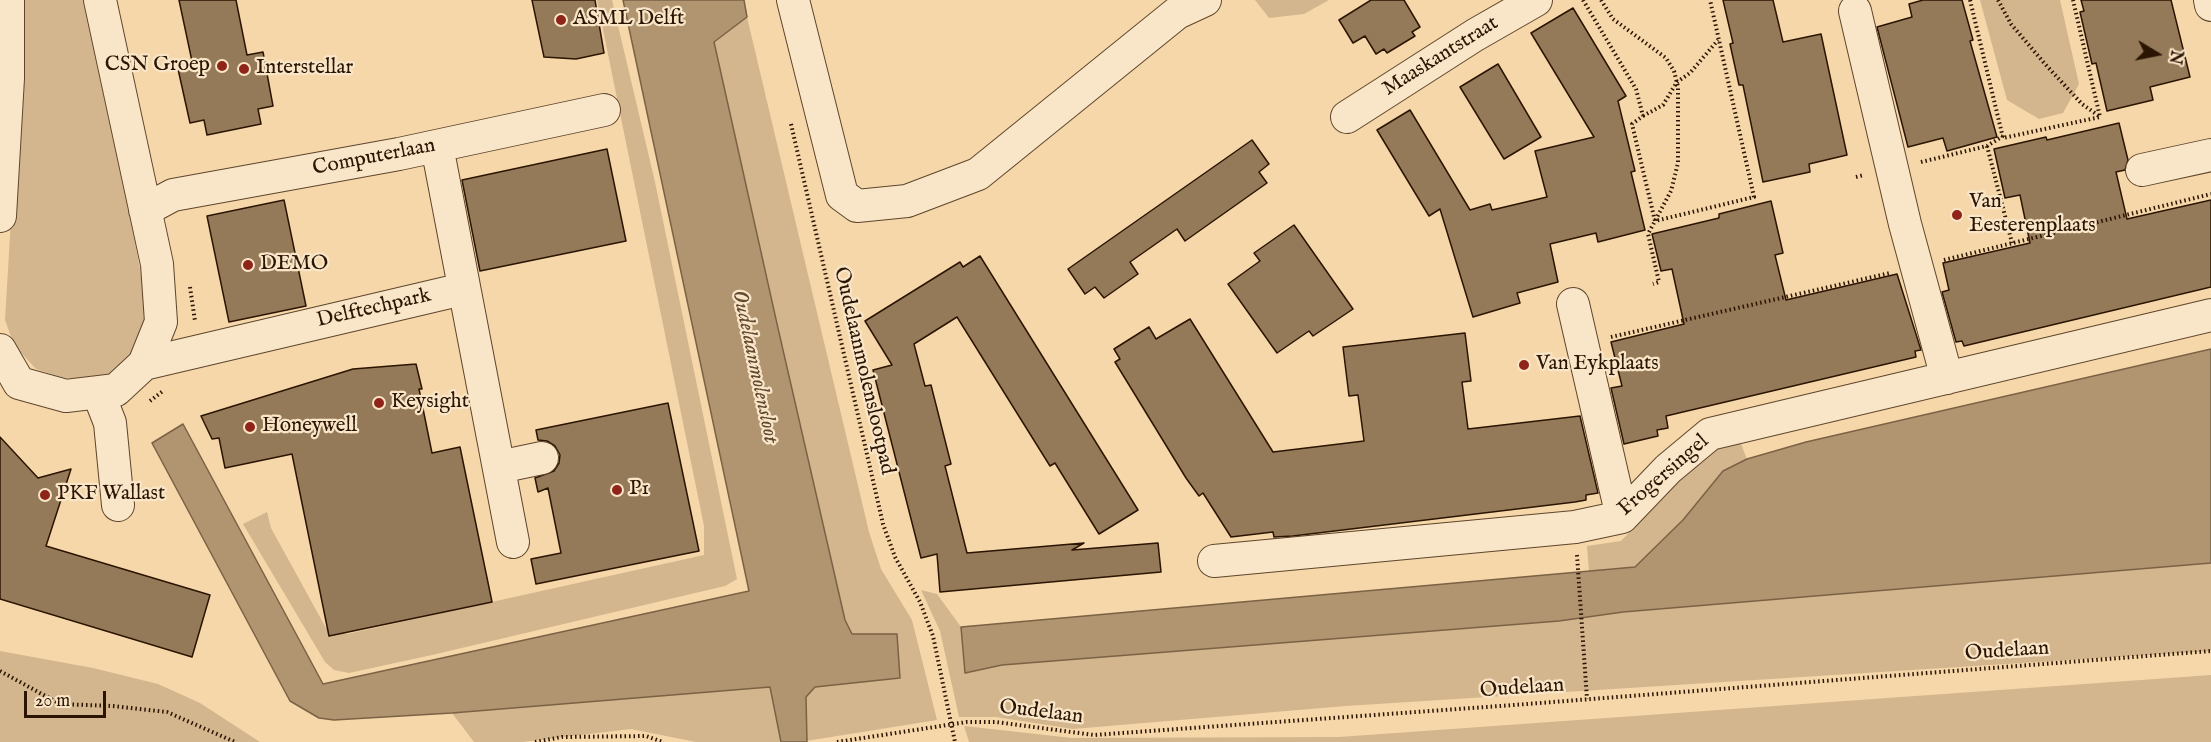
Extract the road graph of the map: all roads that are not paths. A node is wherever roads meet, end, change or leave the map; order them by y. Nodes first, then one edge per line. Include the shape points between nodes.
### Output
1 (8, 0) edge
2 (100, 0) edge
3 (793, 0) edge
4 (1205, 0) edge
5 (1536, 0) edge
6 (2210, 0) edge
7 (2211, 5) edge
8 (1855, 11) dead end
9 (604, 110) dead end
10 (1347, 117) dead end
11 (437, 146) junction
12 (2211, 155) edge
13 (2142, 170) dead end
14 (145, 210) junction
15 (0, 216) edge
16 (463, 289) junction
17 (1573, 304) dead end
18 (2211, 315) edge
19 (0, 350) edge
20 (144, 364) junction
21 (1947, 378) junction
22 (98, 392) junction
23 (540, 450) dead end
24 (497, 459) junction
25 (118, 505) dead end
26 (1622, 517) junction
27 (513, 542) dead end
28 (1214, 561) dead end

1 - 15 street
2 - 14 street, Delftechpark
3 - 4 street via 842,195 857,206 907,201 978,174 1176,13
5 - 10 street, Maaskantstraat
6 - 7 street
8 - 21 street
9 - 11 street, Computerlaan
11 - 14 street, Computerlaan via 173,195
11 - 16 street
12 - 13 street
14 - 20 street, Delftechpark via 157,264 161,322
16 - 20 street, Delftechpark
16 - 24 street
17 - 26 street
18 - 21 street, Frogersingel
19 - 22 street, Delftechpark via 19,383 66,396
20 - 22 street, Delftechpark via 116,390
21 - 26 street, Frogersingel via 1710,434
22 - 25 street via 110,423
23 - 24 street
24 - 27 street
26 - 28 street, Frogersingel via 1575,527

